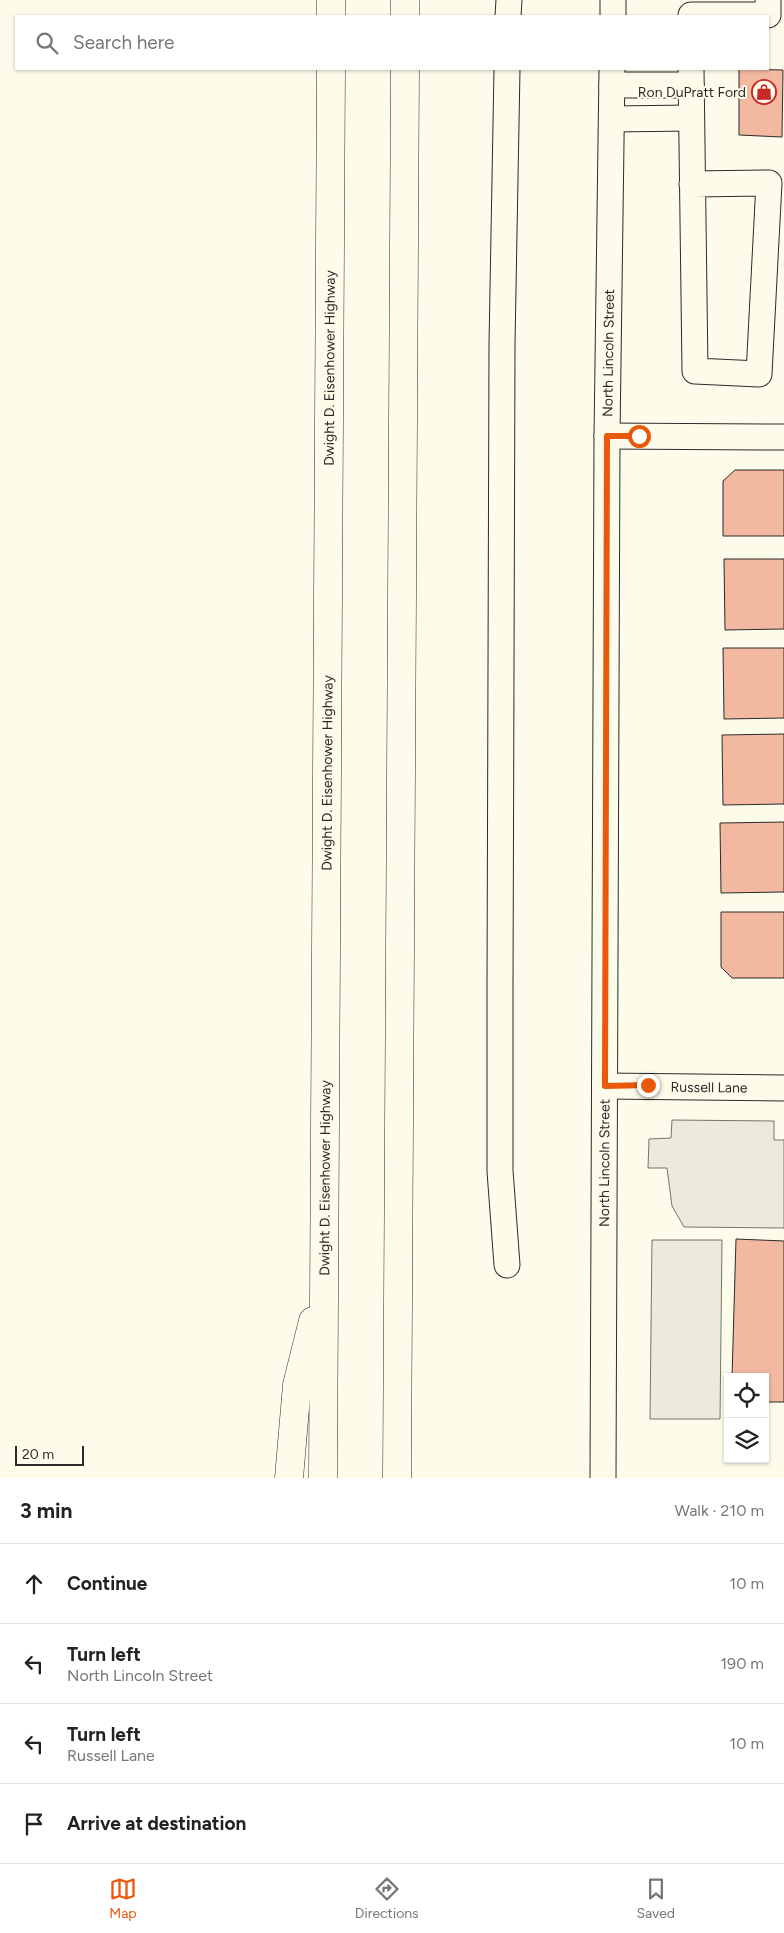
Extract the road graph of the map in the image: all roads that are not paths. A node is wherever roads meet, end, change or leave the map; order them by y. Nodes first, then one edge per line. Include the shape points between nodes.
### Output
1 (331, 0) edge
2 (405, 0) edge
3 (509, 0) edge
4 (613, 0) edge
5 (691, 10) edge
6 (773, 11) edge
7 (331, 15) edge
8 (405, 15) edge
9 (508, 15) edge
10 (612, 15) edge
11 (331, 70) edge
12 (405, 70) edge
13 (507, 70) edge
14 (612, 77) edge
15 (691, 77) edge
16 (691, 118) junction
17 (612, 119) junction
18 (776, 181) edge
19 (692, 184) junction
20 (607, 436) junction
21 (784, 437) edge
22 (605, 1086) junction
23 (784, 1088) edge
24 (507, 1265) dead end
25 (324, 1276) junction
26 (290, 1478) edge
27 (323, 1478) edge
28 (397, 1478) edge
29 (603, 1478) edge

1 - 7 highway
2 - 8 highway
3 - 9 street
4 - 10 street
5 - 6 street
11 - 25 highway, Dwight D. Eisenhower Highway
12 - 28 highway
13 - 24 street via 502,344 500,1171
14 - 15 street
14 - 17 street, North Lincoln Street
15 - 16 street
16 - 17 street
16 - 19 street
17 - 20 street, North Lincoln Street
18 - 19 street
18 - 19 street via 759,374 694,371
20 - 21 street
20 - 22 street, North Lincoln Street
22 - 23 street, Russell Lane
22 - 29 street, North Lincoln Street
25 - 26 highway via 297,1385
25 - 27 highway, Dwight D. Eisenhower Highway

